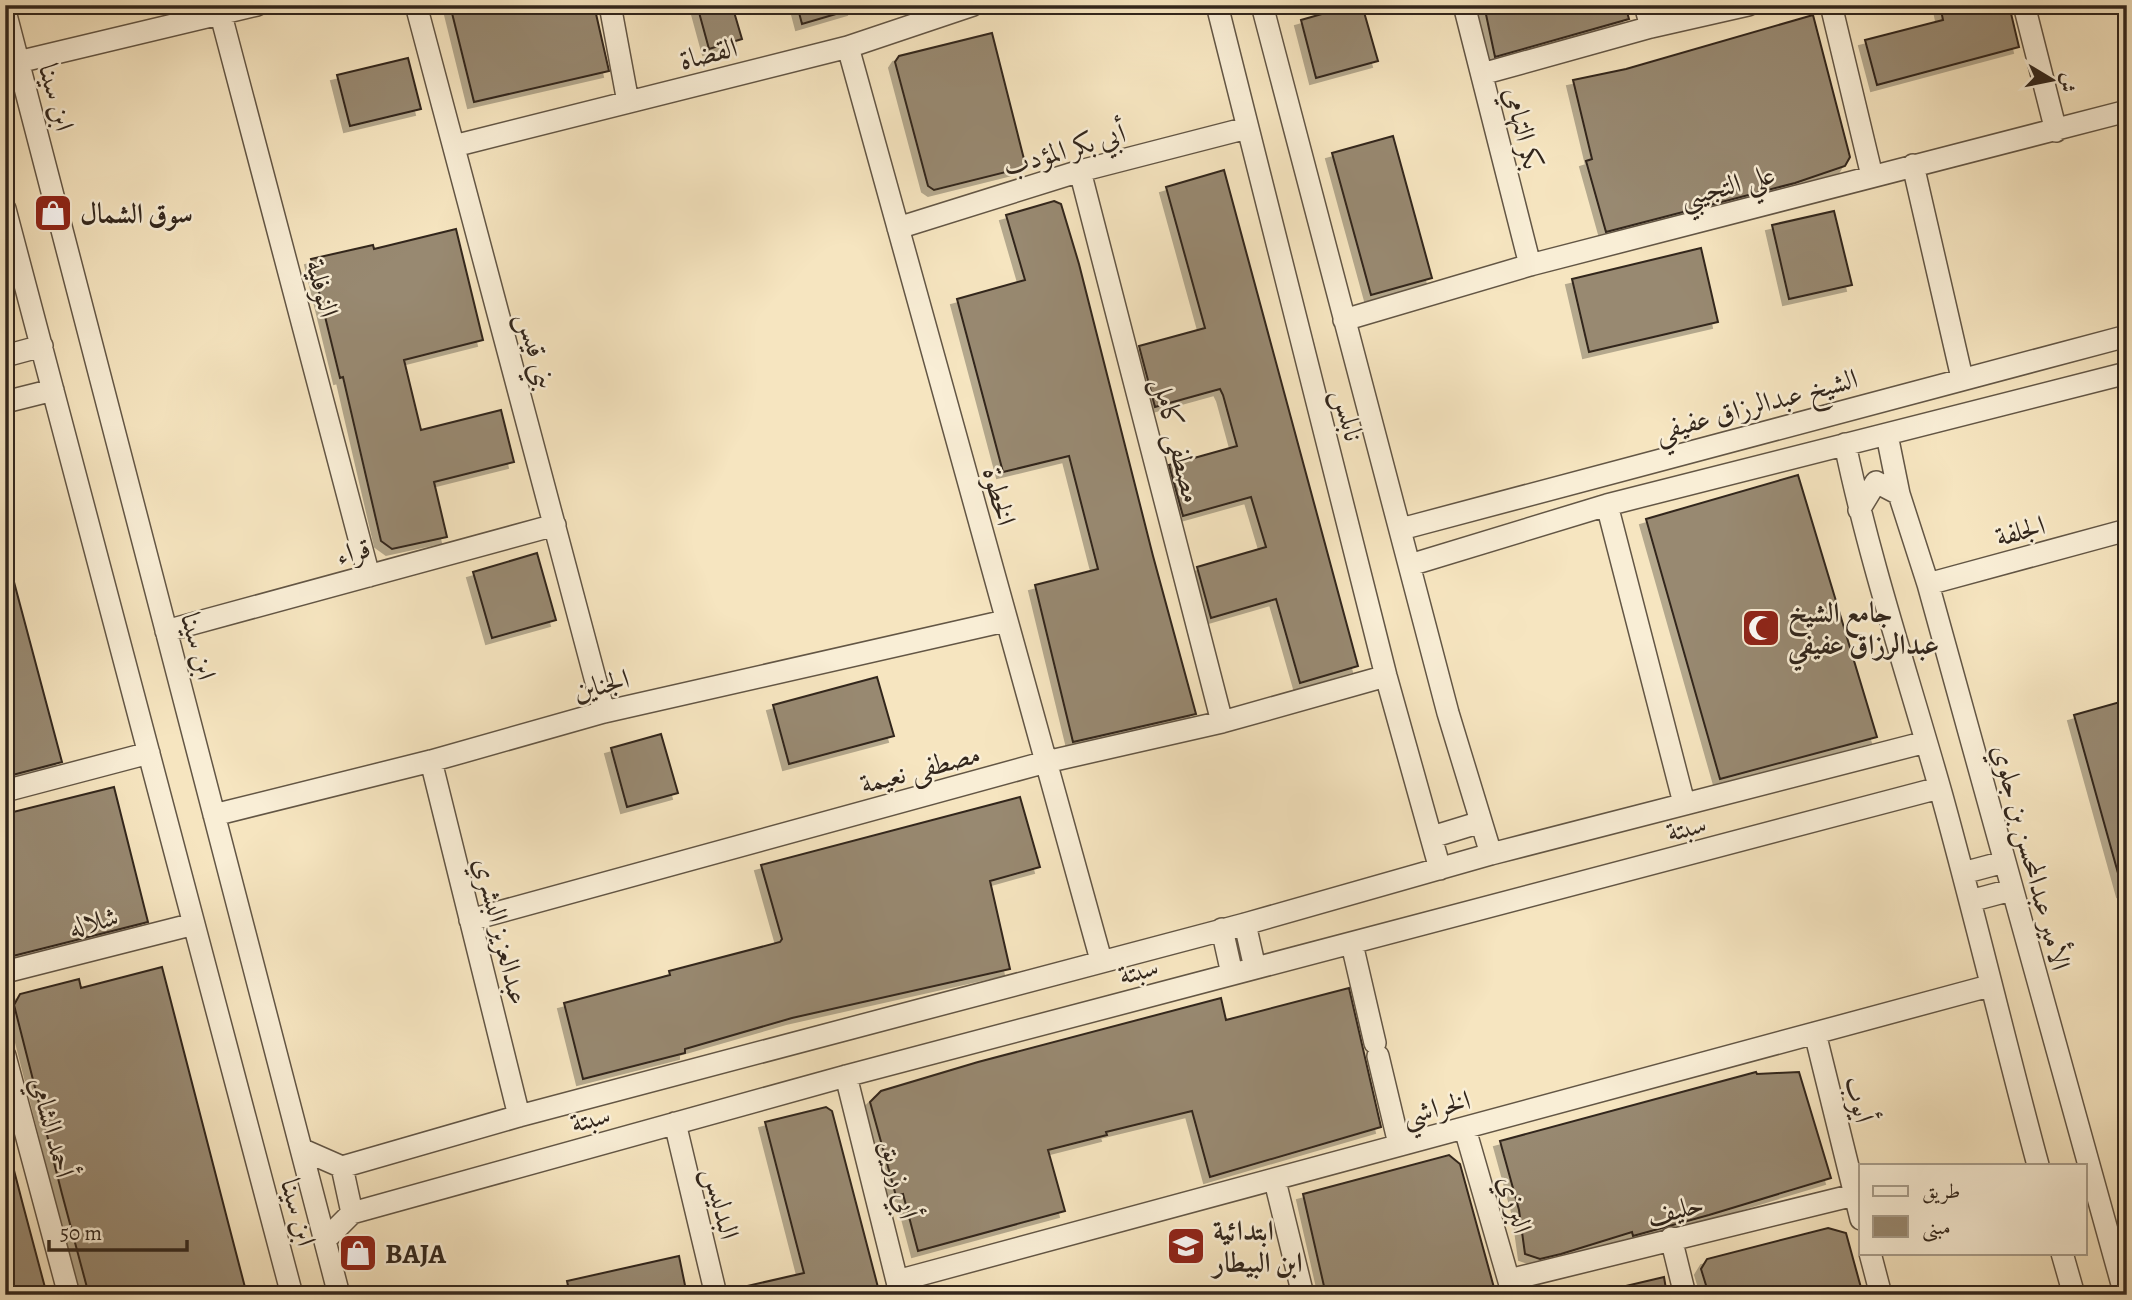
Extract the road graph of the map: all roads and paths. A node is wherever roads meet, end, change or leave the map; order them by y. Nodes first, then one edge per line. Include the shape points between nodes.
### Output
1 (257, 5) edge
2 (416, 5) edge
3 (610, 5) edge
4 (973, 5) edge
5 (1217, 5) edge
6 (1262, 5) edge
7 (1464, 5) edge
8 (1646, 5) edge
9 (1748, 5) edge
10 (1831, 5) edge
11 (2024, 5) edge
12 (5, 11) edge
13 (222, 15) junction
14 (1651, 27) junction
15 (848, 47) junction
16 (18, 61) junction
17 (1482, 74) junction
18 (628, 102) junction
19 (2127, 111) edge
20 (1247, 128) junction
21 (2056, 131) junction
22 (454, 146) junction
23 (1913, 164) junction
24 (1080, 172) junction
25 (1872, 176) junction
26 (5, 209) edge
27 (898, 228) junction
28 (1530, 265) junction
29 (1344, 320) junction
30 (2127, 336) edge
31 (41, 346) junction
32 (5, 356) edge
33 (2127, 373) edge
34 (1962, 378) junction
35 (53, 390) junction
36 (5, 402) edge
37 (1887, 435) junction
38 (1845, 444) junction
39 (1899, 494) junction
40 (1607, 505) junction
41 (1859, 510) junction
42 (1432, 520) junction
43 (555, 525) junction
44 (1401, 529) junction
45 (2127, 530) edge
46 (1443, 555) junction
47 (1410, 565) junction
48 (369, 576) junction
49 (1928, 584) junction
50 (1005, 621) junction
51 (166, 631) junction
52 (1386, 676) junction
53 (604, 712) junction
54 (1222, 722) junction
55 (1927, 742) junction
56 (149, 753) junction
57 (431, 761) junction
58 (1046, 762) junction
59 (1940, 788) junction
60 (5, 791) edge
61 (1684, 803) junction
62 (214, 815) junction
63 (1481, 822) junction
64 (1432, 837) junction
65 (1491, 854) junction
66 (2004, 862) junction
67 (1440, 869) junction
68 (1963, 873) junction
69 (2011, 890) junction
70 (1970, 901) junction
71 (470, 920) junction
72 (194, 924) junction
73 (1245, 924) junction
74 (1222, 929) junction
75 (1352, 944) junction
76 (1101, 960) junction
77 (1255, 968) junction
78 (5, 972) edge
79 (1232, 974) junction
80 (1989, 986) junction
81 (1815, 1033) junction
82 (5, 1056) edge
83 (846, 1076) junction
84 (519, 1116) junction
85 (675, 1124) junction
86 (1465, 1129) junction
87 (1399, 1144) junction
88 (301, 1149) junction
89 (2038, 1164) edge
90 (342, 1167) junction
91 (1275, 1181) junction
92 (1854, 1195) junction
93 (1859, 1212) edge
94 (352, 1213) junction
95 (1671, 1238) junction
96 (325, 1240) junction
97 (1870, 1254) edge
98 (2062, 1254) edge
99 (2124, 1284) edge
100 (899, 1288) edge
101 (1511, 1288) edge
102 (69, 1295) edge
103 (292, 1295) edge
104 (339, 1295) edge
105 (716, 1295) edge
106 (1303, 1295) edge
107 (1685, 1295) edge
108 (1881, 1295) edge
109 (2074, 1295) edge

1 - 13 street
2 - 22 street, بني قيس
3 - 18 street
4 - 15 street, القضاة
5 - 20 street, نابلس
6 - 29 street, نابلس
7 - 17 street, بكر التهامي
8 - 14 street
9 - 14 street
10 - 25 street
11 - 21 street
12 - 16 street, ابن سينا
13 - 16 street
13 - 48 street, النوفلية
14 - 17 street
15 - 18 street, القضاة
15 - 27 street, الخطوة
16 - 51 street, ابن سينا
17 - 28 street, بكر التهامي
18 - 22 street, القضاة
19 - 21 street, علي التجيبي
20 - 24 street, أبي بكر المؤدب
20 - 52 street, نابلس
21 - 23 street, علي التجيبي
22 - 43 street, بني قيس
23 - 25 street, علي التجيبي
23 - 34 street
24 - 27 street, أبي بكر المؤدب
24 - 54 street, مصطفى كامل
25 - 28 street, علي التجيبي
26 - 31 street, ابن سينا
27 - 50 street, الخطوة
28 - 29 street, علي التجيبي
29 - 44 street, نابلس
30 - 34 street, الشيخ عبدالرزاق عفيفي
31 - 32 street
31 - 35 street, ابن سينا
33 - 37 street
34 - 42 street, الشيخ عبدالرزاق عفيفي
35 - 36 street
35 - 56 street, ابن سينا
37 - 38 street
37 - 39 street, الأمير عبدالمحسن بن جلوي
38 - 40 street
38 - 41 street
39 - 41 street via 1876,482
39 - 49 street, الأمير عبدالمحسن بن جلوي
40 - 46 street
40 - 61 street
41 - 55 street
42 - 44 street, الشيخ عبدالرزاق عفيفي
42 - 46 street via 1423,541
43 - 48 street, قراء
43 - 53 street, بني قيس
44 - 47 street, نابلس
45 - 49 street, الجلفة
46 - 47 street
47 - 63 street, نابلس
48 - 51 street, قراء
49 - 66 street, الأمير عبدالمحسن بن جلوي
50 - 53 street, الجناين
50 - 58 street, الخطوة
51 - 62 street, ابن سينا
52 - 54 street, مصطفى نعيمة
52 - 64 street, نابلس
53 - 57 street, الجناين
54 - 58 street, مصطفى نعيمة
55 - 59 street
55 - 61 street, سبتة
56 - 60 street
56 - 72 street, ابن سينا
57 - 62 street, الجناين
57 - 71 street, عبدالعزيز البشري
58 - 71 street, مصطفى نعيمة
58 - 76 street, الخطوة
59 - 68 street
59 - 75 street, سبتة
61 - 65 street, سبتة
62 - 88 street, ابن سينا
63 - 64 street
63 - 65 street, نابلس
64 - 67 street, نابلس
65 - 67 street, سبتة
66 - 68 street
66 - 69 street, الأمير عبدالمحسن بن جلوي
67 - 73 street, سبتة
68 - 70 street
69 - 70 street
69 - 99 street, الأمير عبدالمحسن بن جلوي
70 - 80 street
71 - 84 street, عبدالعزيز البشري
72 - 78 street, شلاله
72 - 103 street, ابن سينا
73 - 74 street, سبتة
73 - 77 street
74 - 76 street, سبتة
74 - 79 street
75 - 77 street, سبتة
75 - 87 street
76 - 84 street, سبتة
77 - 79 street, سبتة
79 - 83 street, سبتة
80 - 81 street, الخراشي
80 - 89 street
81 - 86 street, الخراشي
81 - 92 street, أيوب
82 - 102 street, أحمد الشامي
83 - 85 street, سبتة
83 - 100 street, أبي زريق
84 - 90 street, سبتة
85 - 94 street, سبتة
85 - 105 street, البدليس
86 - 87 street, الخراشي
86 - 101 street, البرزي
87 - 91 street, الخراشي
88 - 90 street
88 - 96 street, ابن سينا
90 - 94 street
91 - 100 street, الخراشي
91 - 106 street
92 - 93 street, أيوب
92 - 95 street, حليف
94 - 96 street, سبتة
95 - 101 street, حليف
95 - 107 street
96 - 104 street, ابن سينا
97 - 108 street
98 - 109 street

